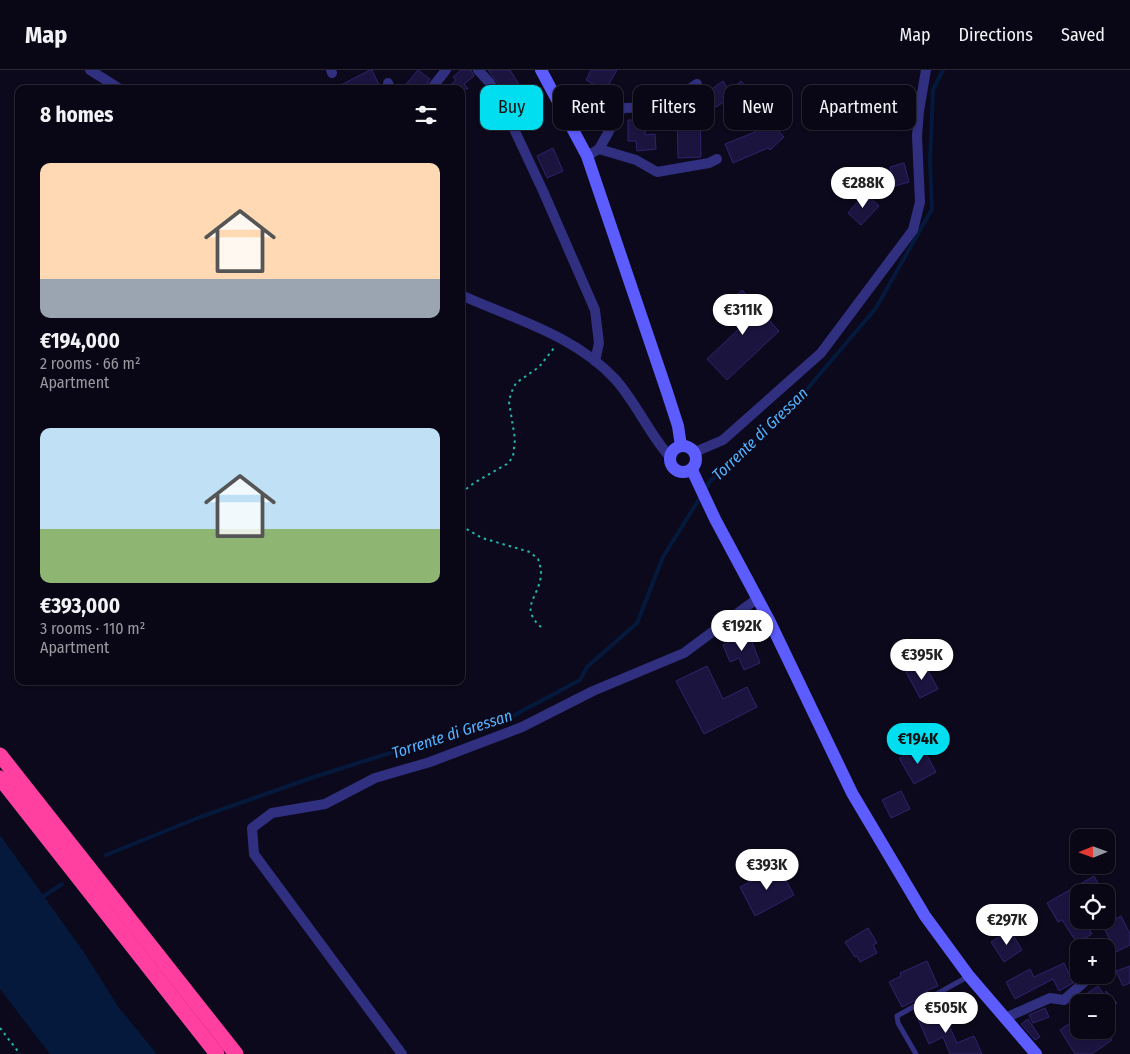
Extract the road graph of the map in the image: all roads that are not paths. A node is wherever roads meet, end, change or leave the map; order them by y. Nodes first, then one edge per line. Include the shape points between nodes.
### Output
1 (90, 70) edge
2 (446, 70) edge
3 (478, 70) edge
4 (541, 70) edge
5 (926, 70) edge
6 (697, 84) dead end
7 (114, 85) edge
8 (434, 85) edge
9 (599, 149) junction
10 (587, 156) junction
11 (717, 159) dead end
12 (465, 298) edge
13 (595, 360) junction
14 (681, 446) junction
15 (695, 452) junction
16 (670, 457) junction
17 (692, 470) junction
18 (758, 598) junction
19 (0, 755) edge
20 (0, 778) edge
21 (969, 976) junction
22 (1082, 984) edge
23 (1005, 1018) junction
24 (217, 1054) edge
25 (236, 1054) edge
26 (402, 1054) edge
27 (916, 1054) edge
28 (1036, 1054) edge

1 - 7 street
2 - 8 street
3 - 13 street via 490,83 518,138 595,310 599,343
4 - 10 main road
5 - 15 street via 917,136 920,202 912,230 821,353 723,440
6 - 9 street via 662,107 622,108
9 - 10 street
9 - 11 street via 636,160 657,172
10 - 14 main road via 670,400
12 - 13 street via 557,336
13 - 16 street via 616,380
14 - 15 main road
14 - 16 main road
15 - 17 main road via 697,462
16 - 17 main road via 671,465 677,471
17 - 18 main road
18 - 21 main road via 852,793 925,916
18 - 26 street via 684,653 592,691 522,727 430,762 375,778 325,804 272,813 252,828 254,854
19 - 25 highway
20 - 24 highway
21 - 23 main road
21 - 27 lane via 897,1016
22 - 23 street via 1064,1000 1050,998
23 - 28 main road

